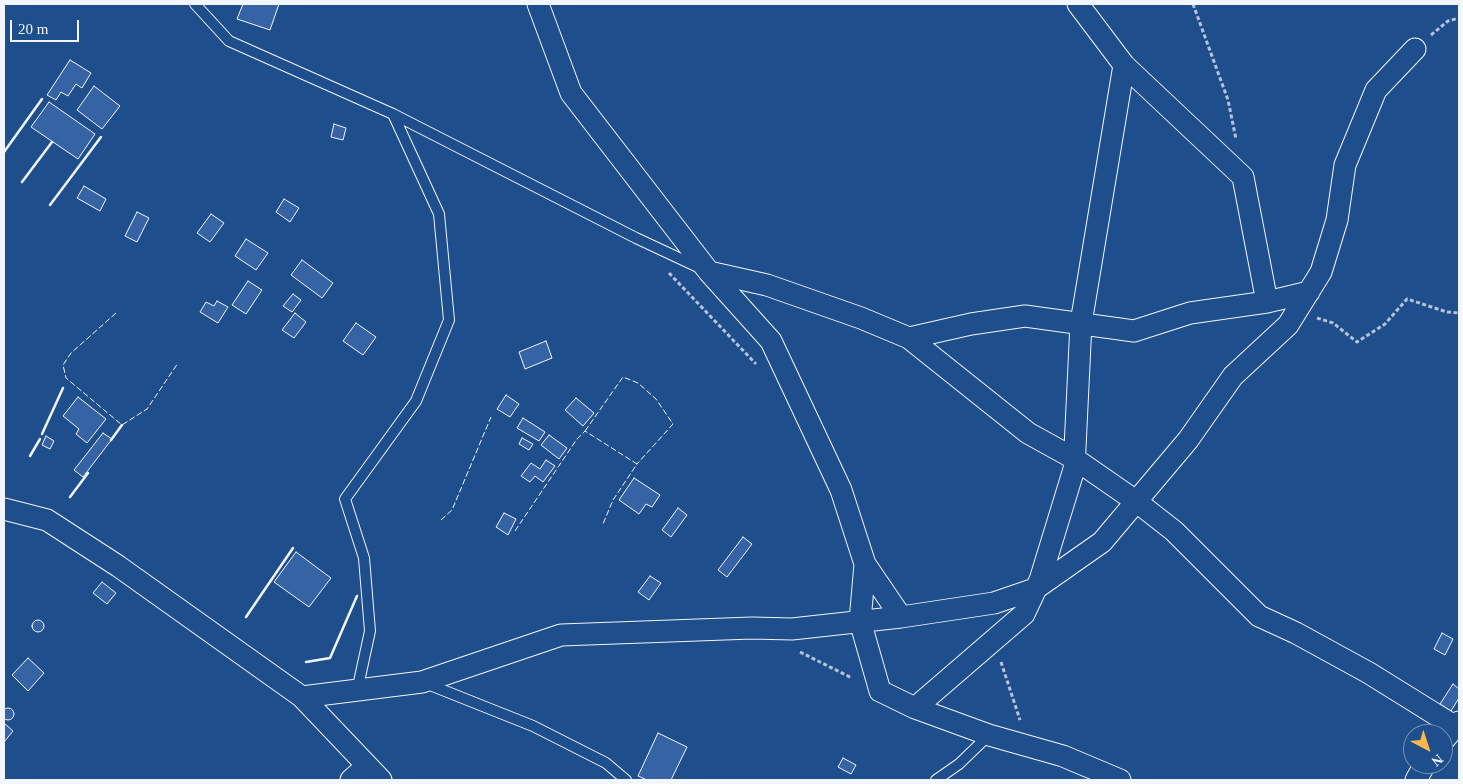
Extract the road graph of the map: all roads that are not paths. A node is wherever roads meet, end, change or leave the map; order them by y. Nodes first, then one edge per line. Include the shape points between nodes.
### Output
1 (195, 4) edge
2 (538, 4) edge
3 (1078, 4) edge
4 (1415, 49) road end
5 (1124, 65) junction
6 (393, 114) junction
7 (709, 272) junction
8 (1309, 292) junction
9 (1266, 302) junction
10 (1082, 323) junction
11 (909, 338) junction
12 (1075, 459) junction
13 (1137, 502) junction
14 (4, 509) edge
15 (865, 564) junction
16 (1035, 589) junction
17 (901, 617) junction
18 (860, 622) junction
19 (422, 682) junction
20 (356, 692) junction
21 (302, 697) junction
22 (915, 708) junction
23 (1455, 729) edge
24 (989, 735) junction
25 (374, 773) edge
26 (351, 780) edge
27 (626, 780) edge
28 (936, 780) edge
29 (1120, 780) edge

1 - 6 lane via 229,41
2 - 7 street via 571,93
3 - 5 street
4 - 8 street via 1376,90 1345,165 1337,220 1321,272
5 - 9 street via 1243,177
5 - 10 street
6 - 7 lane
6 - 20 lane via 439,214 449,320 416,401 345,499 364,558 370,631
7 - 11 street via 767,285
7 - 15 street via 771,341 841,490
8 - 9 street
8 - 13 street via 1288,325 1233,376 1188,440
9 - 10 street via 1190,313 1134,331
10 - 11 street via 1025,316
10 - 12 street
11 - 12 street via 1028,433
12 - 13 street
12 - 16 street
13 - 16 street via 1102,542
13 - 23 street via 1174,531 1259,616 1369,673
14 - 21 street via 47,520 118,566
15 - 17 street
15 - 18 street
16 - 17 street via 994,603
16 - 22 street via 1024,614
17 - 18 street
18 - 19 street via 792,629 561,635
18 - 22 street via 880,691
19 - 20 street
19 - 27 lane via 533,726 606,763
20 - 21 street
21 - 25 street
22 - 24 street
24 - 28 lane
24 - 29 street via 1064,756
25 - 26 street

